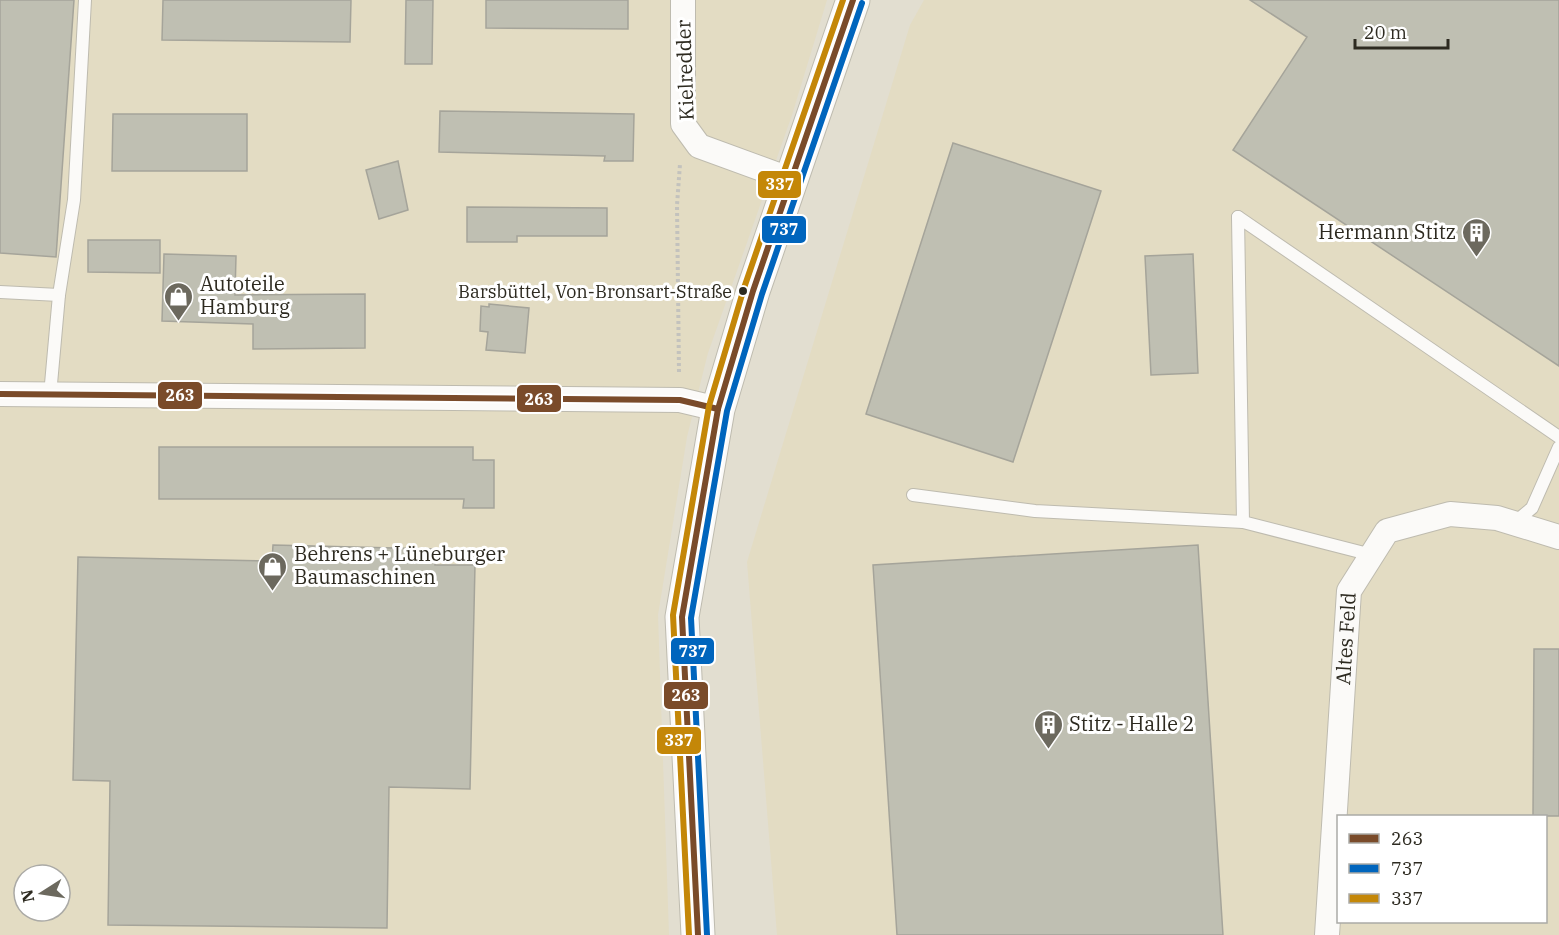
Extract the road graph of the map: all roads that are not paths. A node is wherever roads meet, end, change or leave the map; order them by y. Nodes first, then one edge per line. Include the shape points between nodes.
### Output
1 (85, 0) edge
2 (683, 0) edge
3 (853, 0) edge
4 (792, 180) junction
5 (0, 292) edge
6 (58, 296) junction
7 (0, 394) edge
8 (50, 394) junction
9 (718, 409) junction
10 (1559, 437) edge
11 (1559, 447) edge
12 (913, 495) dead end
13 (1243, 522) junction
14 (1514, 523) junction
15 (1559, 537) edge
16 (1372, 555) junction
17 (698, 935) edge
18 (1327, 935) edge

1 - 6 lane via 74,200
2 - 4 street, Kielredder via 683,124 699,146
3 - 4 main road
4 - 9 main road
5 - 6 lane
6 - 8 lane
7 - 8 street
8 - 9 street via 680,400
9 - 17 main road via 682,617
10 - 13 lane via 1238,217
11 - 14 lane via 1532,508
12 - 13 lane via 1035,511
13 - 16 lane
14 - 15 street, Altes Feld
14 - 16 street, Altes Feld via 1450,514 1387,531
16 - 18 street, Altes Feld via 1349,591

